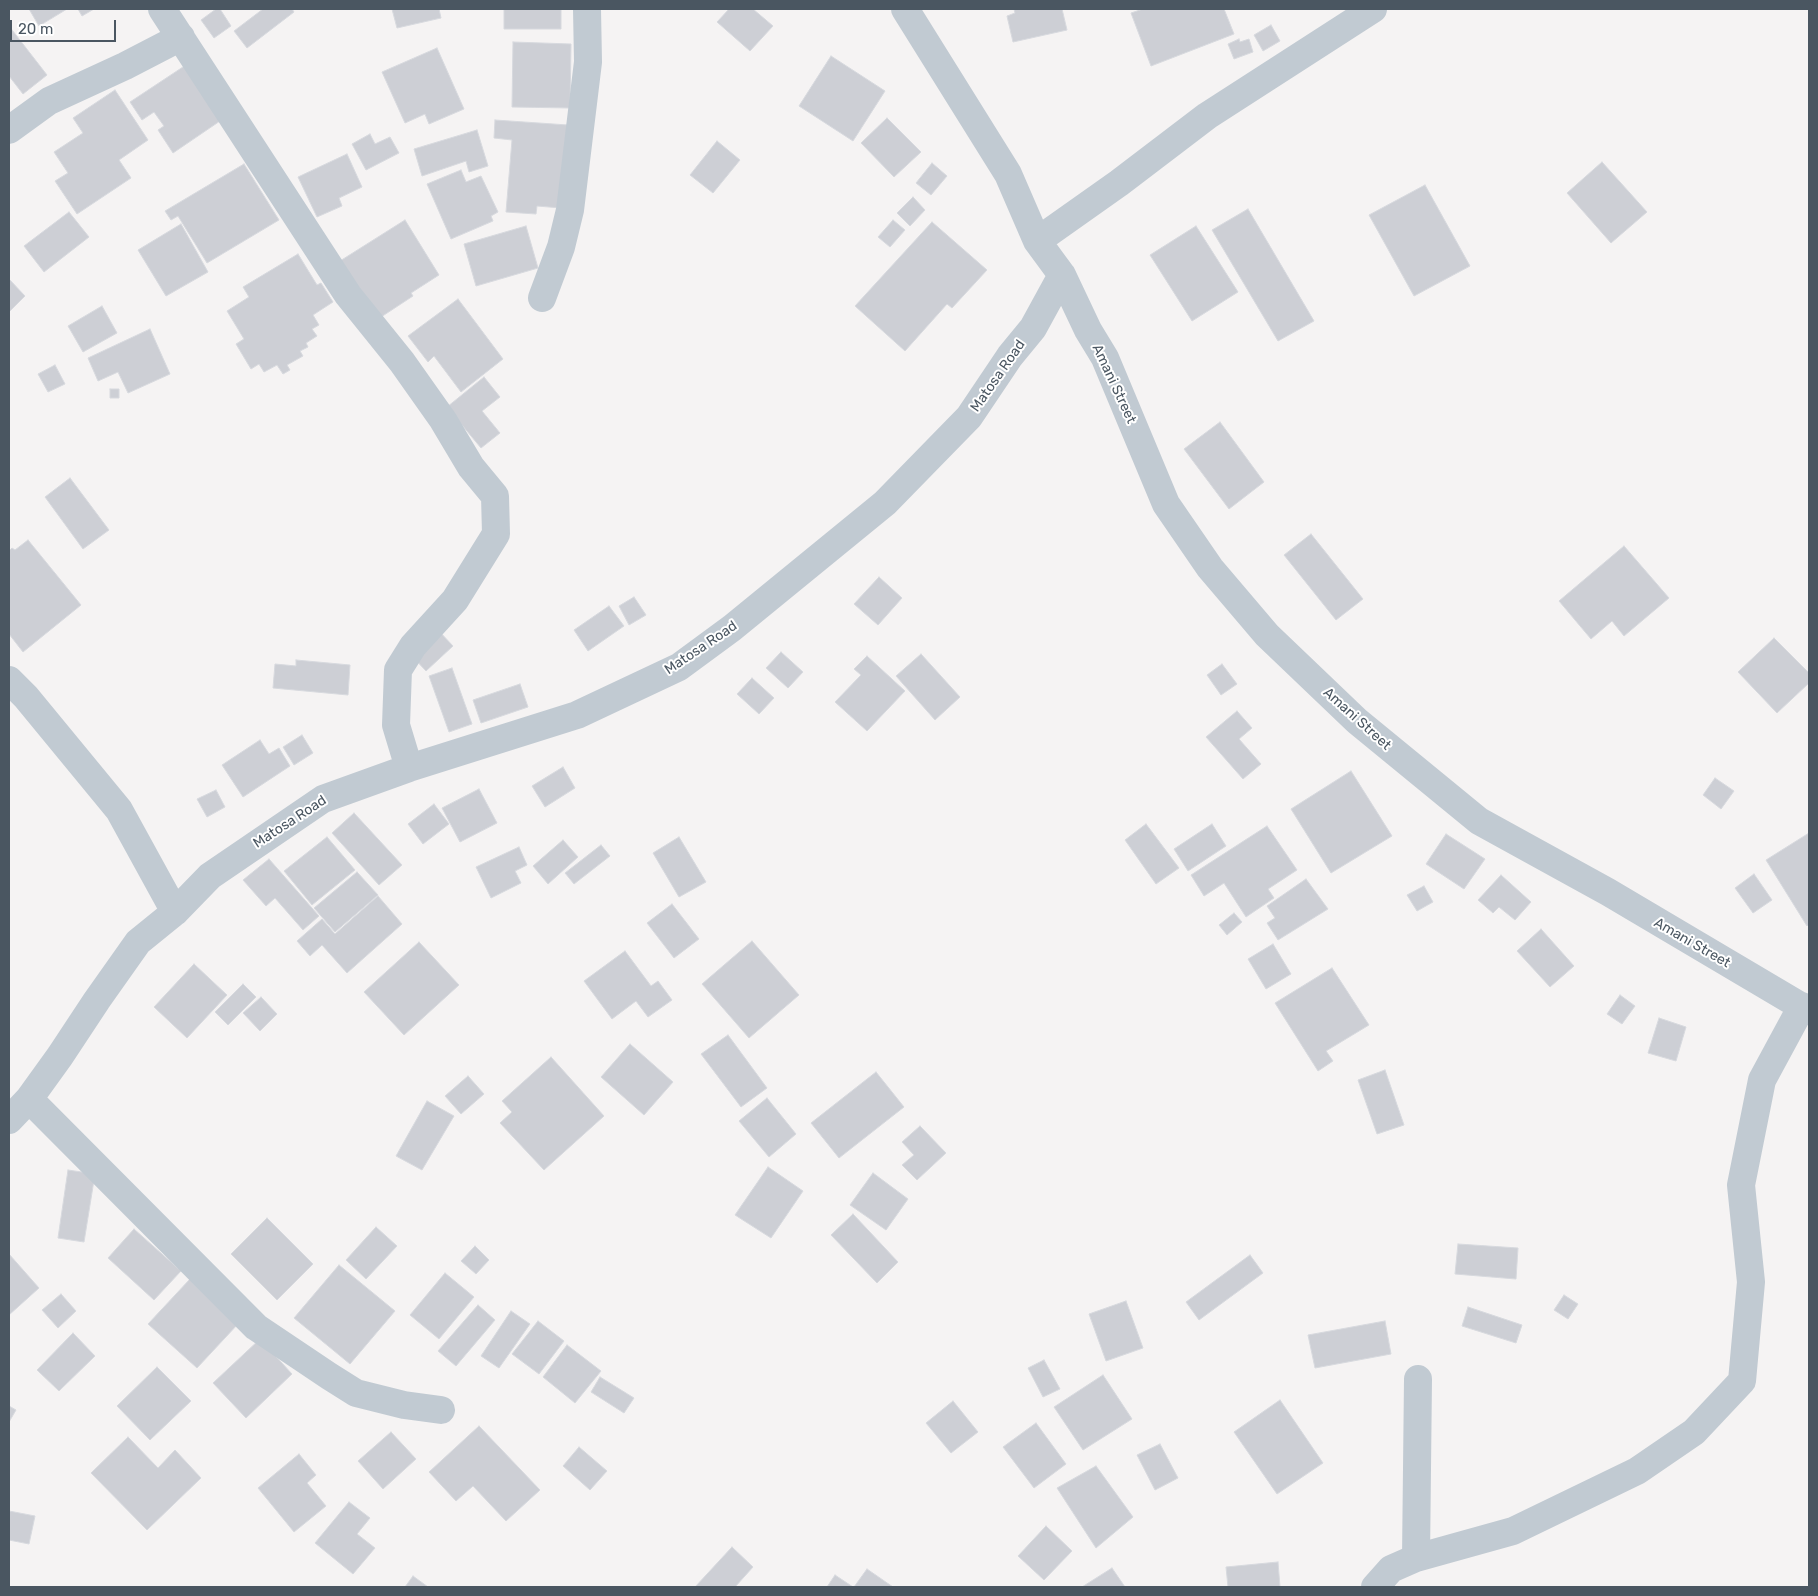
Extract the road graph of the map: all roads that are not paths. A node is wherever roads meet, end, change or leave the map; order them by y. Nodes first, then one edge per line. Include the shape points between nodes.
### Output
1 (162, 9) edge
2 (587, 9) edge
3 (905, 9) edge
4 (1373, 9) edge
5 (181, 37) junction
6 (9, 130) edge
7 (1037, 241) junction
8 (1062, 275) junction
9 (542, 298) dead end
10 (9, 680) edge
11 (409, 768) junction
12 (175, 912) junction
13 (1805, 1008) edge
14 (29, 1098) junction
15 (9, 1120) edge
16 (1418, 1378) dead end
17 (441, 1410) dead end
18 (1416, 1558) junction
19 (1375, 1587) edge

1 - 5 street
2 - 9 street via 588,62 570,210 561,248
3 - 7 street via 1008,174
4 - 7 street via 1207,116
5 - 6 street via 49,101
5 - 11 street via 348,295 402,362 471,467 495,496 496,534 455,600 414,646 398,670 396,726
7 - 8 street
8 - 11 street, Matosa Road via 1033,328 969,417 885,503 712,644 679,666 577,715
8 - 13 street, Amani Street via 1105,358 1166,504 1210,568 1267,635 1357,721 1479,821 1608,892
10 - 12 street via 120,810
11 - 12 street, Matosa Road via 323,798 210,876
12 - 14 street, Matosa Road via 138,942
13 - 18 street via 1762,1080 1741,1185 1751,1282 1742,1382 1694,1432 1637,1471 1513,1531
14 - 15 street, Matosa Road
14 - 17 street via 256,1327 356,1393
16 - 18 street
18 - 19 street via 1391,1569

